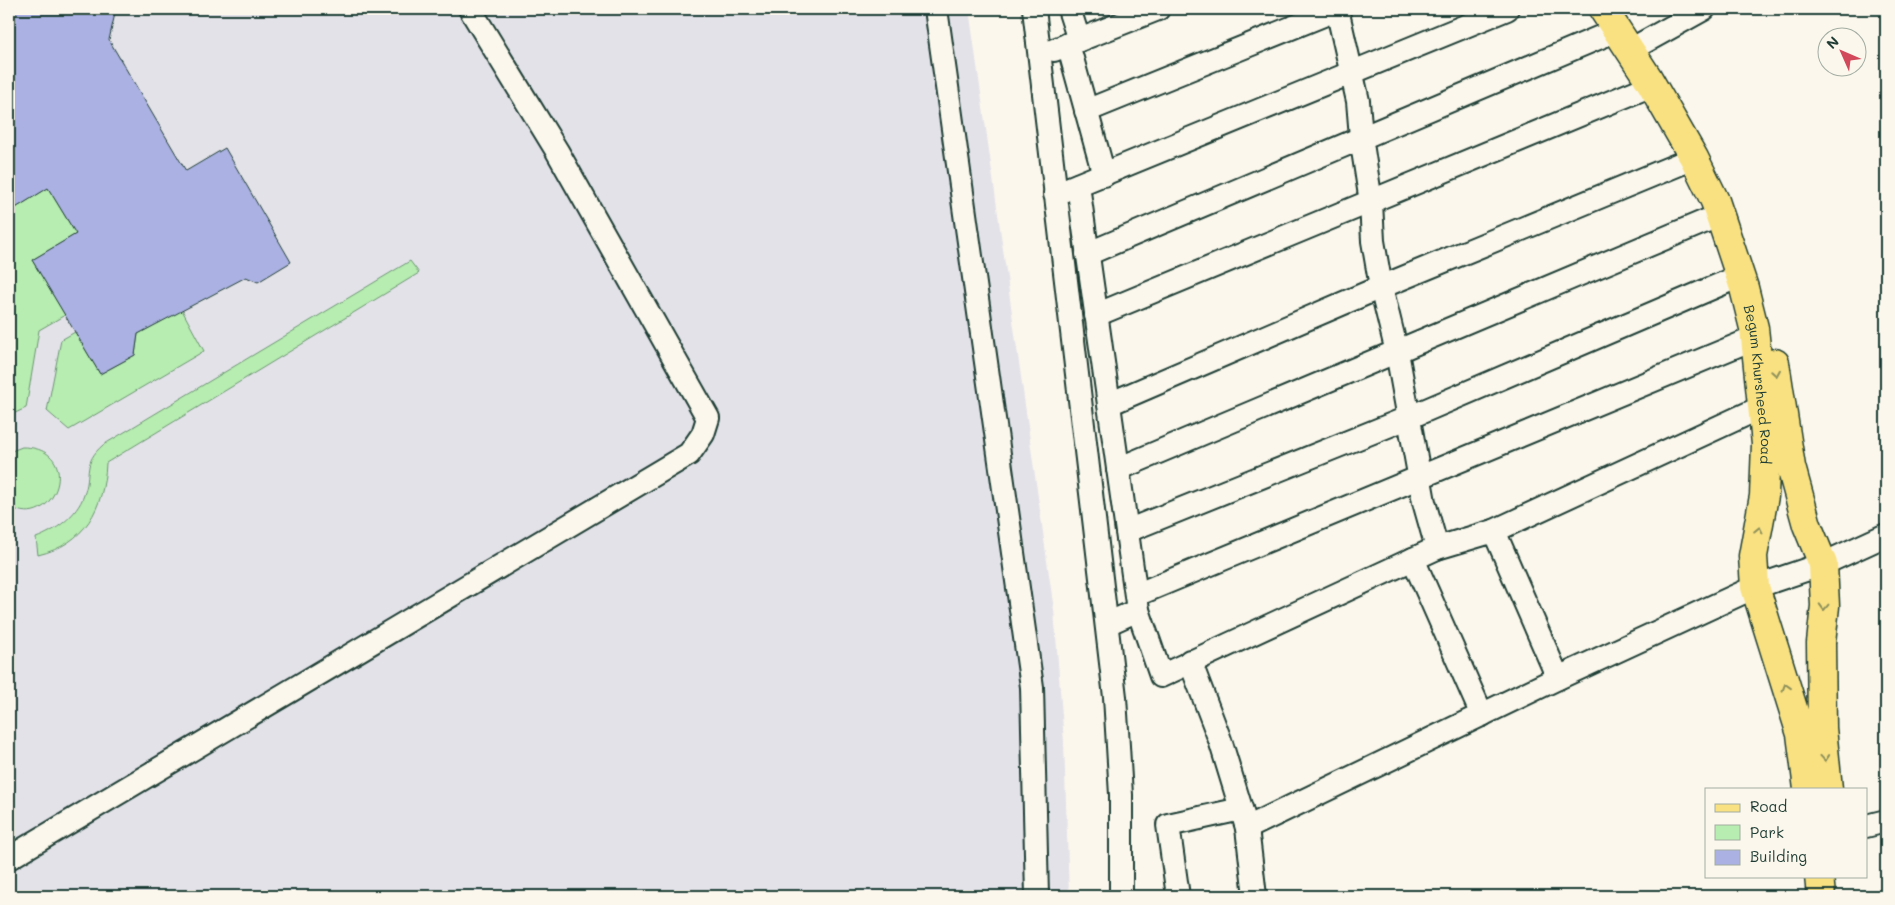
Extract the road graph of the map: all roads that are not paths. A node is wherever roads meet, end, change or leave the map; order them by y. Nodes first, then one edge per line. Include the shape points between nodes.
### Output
1 (470, 9) edge
2 (936, 9) edge
3 (1034, 9) edge
4 (1069, 9) edge
5 (1158, 9) edge
6 (1337, 9) edge
7 (1507, 9) edge
8 (1704, 9) edge
9 (1624, 28) edge
10 (1074, 42) junction
11 (1039, 56) junction
12 (1353, 72) junction
13 (1652, 85) junction
14 (1086, 111) junction
15 (1361, 136) junction
16 (1694, 158) junction
17 (1104, 174) junction
18 (1078, 185) junction
19 (1055, 194) junction
20 (1371, 202) junction
21 (1720, 215) junction
22 (1087, 254) junction
23 (1740, 276) junction
24 (1381, 287) junction
25 (1096, 315) junction
26 (1755, 338) junction
27 (1397, 352) junction
28 (1109, 404) junction
29 (1762, 407) junction
30 (1410, 417) junction
31 (1118, 468) junction
32 (1419, 478) junction
33 (1126, 531) junction
34 (1494, 531) junction
35 (1886, 535) edge
36 (1438, 548) junction
37 (1413, 559) junction
38 (1823, 564) junction
39 (1755, 587) junction
40 (1137, 603) junction
41 (1107, 624) junction
42 (1190, 661) junction
43 (1558, 678) junction
44 (1482, 715) junction
45 (1808, 788) edge
46 (1828, 788) edge
47 (1244, 818) junction
48 (1886, 821) edge
49 (1868, 826) edge
50 (9, 858) edge
51 (1819, 878) edge
52 (1837, 878) edge
53 (1037, 896) edge
54 (1121, 896) edge
55 (1178, 896) edge
56 (1255, 896) edge
57 (1821, 896) edge
58 (1840, 896) edge

1 - 50 street via 557,151 708,418 703,434 689,454
2 - 53 street via 1032,687
3 - 11 street
4 - 10 street
5 - 10 street
6 - 12 street
6 - 14 street
7 - 12 street
8 - 9 street
9 - 13 main road, Begum Khursheed Road
9 - 15 street
9 -> 38 main road, Begum Khursheed Road via 1695,129 1727,194 1758,281 1769,325 1791,468 1807,525
10 - 11 street
10 - 14 street
11 - 19 street
12 - 15 street
12 - 17 street
13 - 16 main road, Begum Khursheed Road
13 - 20 street
14 - 17 street
15 - 20 street
15 - 22 street
16 - 21 main road, Begum Khursheed Road
16 - 24 street
17 - 18 street
18 - 19 street
18 - 22 street
19 - 41 street
20 - 24 street
20 - 25 street
21 - 23 main road, Begum Khursheed Road
21 - 27 street
22 - 25 street
23 - 26 main road, Begum Khursheed Road
23 - 30 street
24 - 27 street
24 - 28 street
25 - 28 street
26 - 29 main road, Begum Khursheed Road
26 - 32 street
27 - 30 street
27 - 31 street
28 - 31 street
29 - 34 street
39 -> 29 main road, Begum Khursheed Road via 1753,556 1764,496 1766,444
30 - 32 street
30 - 33 street
31 - 33 street
32 - 36 street
32 - 40 street
33 - 40 street
34 - 36 street
34 - 43 street
35 - 38 street
36 - 37 street
37 - 42 street
37 - 44 street
38 - 39 street
38 -> 46 main road, Begum Khursheed Road via 1822,728
39 - 43 street
45 -> 39 main road, Begum Khursheed Road via 1801,734
40 - 41 street
40 - 42 street via 1161,676
41 - 54 street via 1121,795
42 - 47 street via 1220,740
43 - 44 street
44 - 47 street
47 - 55 street via 1168,825
47 - 56 street
48 - 49 street
51 - 57 main road
52 - 58 main road

